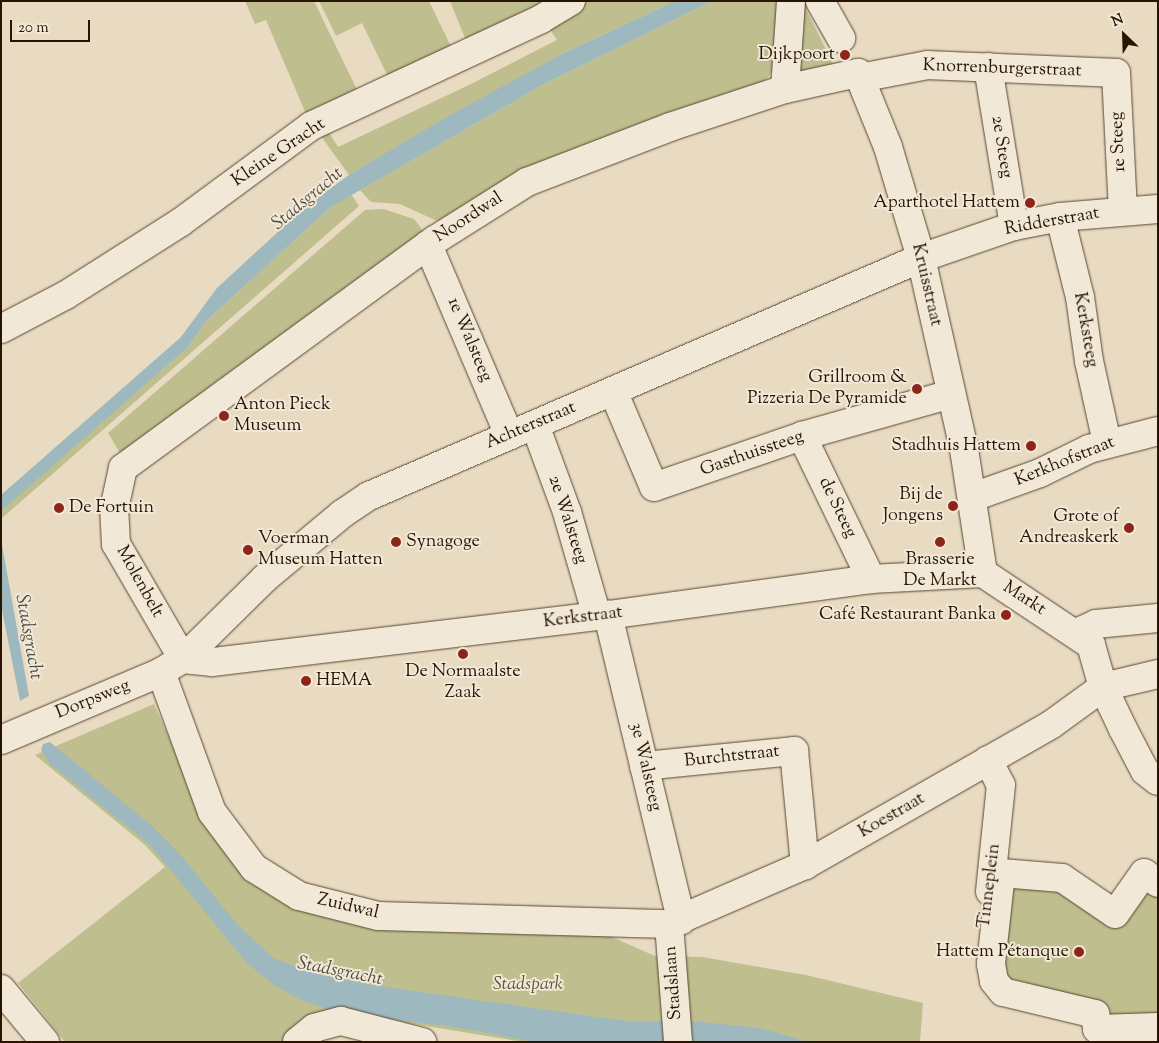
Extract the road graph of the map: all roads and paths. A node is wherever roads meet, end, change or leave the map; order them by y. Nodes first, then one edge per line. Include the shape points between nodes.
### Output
1 (571, 1) edge
2 (791, 1) edge
3 (820, 1) edge
4 (840, 38) dead end
5 (988, 67) junction
6 (1116, 73) joint
7 (859, 76) junction
8 (785, 89) junction
9 (1158, 209) edge
10 (1123, 210) junction
11 (1060, 217) junction
12 (1014, 226) junction
13 (428, 245) junction
14 (921, 258) junction
15 (1, 330) edge
16 (614, 391) junction
17 (951, 394) junction
18 (535, 425) junction
19 (1158, 431) edge
20 (509, 435) junction
21 (802, 436) junction
22 (1107, 443) junction
23 (121, 471) joint
24 (973, 497) junction
25 (983, 573) junction
26 (871, 579) junction
27 (602, 616) junction
28 (1158, 618) edge
29 (1076, 633) junction
30 (172, 666) junction
31 (1158, 674) edge
32 (1103, 687) junction
33 (1, 740) edge
34 (988, 760) junction
35 (644, 766) junction
36 (1158, 781) edge
37 (805, 865) junction
38 (1158, 883) edge
39 (675, 922) junction
40 (1, 990) edge
41 (1095, 1019) junction
42 (1158, 1027) edge
43 (43, 1041) edge
44 (297, 1042) edge
45 (422, 1042) edge
46 (678, 1042) edge

1 - 15 street, Kleine Gracht via 532,23 311,126 181,222 66,295
2 - 8 street
3 - 4 street
5 - 6 street, Knorrenburgerstraat
5 - 7 street, Knorrenburgerstraat via 928,65
5 - 12 street, 2e Steeg
6 - 10 street, 1e Steeg
7 - 8 street, Knorrenburgerstraat
7 - 14 street, Kruisstraat via 888,147
8 - 13 street, Noordwal via 670,127 527,182
9 - 10 street, Ridderstraat
10 - 11 street, Ridderstraat
11 - 12 street, Ridderstraat
11 - 22 street, Kerksteeg via 1080,297 1089,361
12 - 14 street, Ridderstraat
13 - 20 street, 1e Walsteeg
13 - 23 street, Noordwal
14 - 16 street, Achterstraat
14 - 17 street, Kruisstraat
16 - 18 street, Achterstraat
16 - 21 street, Gasthuissteeg via 654,487
17 - 21 street, Gasthuissteeg
17 - 24 street, Kruisstraat
18 - 20 street, Achterstraat
18 - 27 street, 2e Walsteeg
19 - 22 street, Kerkhofstraat
20 - 30 street, Achterstraat via 369,496 342,514 264,579
21 - 26 street, de Steeg
22 - 24 street, Kerkhofstraat
23 - 30 street, Molenbelt via 114,509 116,544
24 - 25 street, Markt
25 - 26 street, Kerkstraat
25 - 29 street, Markt
26 - 27 street, Kerkstraat
27 - 30 street, Kerkstraat
27 - 35 street, 3e Walsteeg
28 - 29 street via 1096,624
29 - 32 street, Markt via 1091,645
30 - 33 street, Dorpsweg
30 - 39 street, Zuidwal via 212,812 254,868 299,896 378,916
31 - 32 street
32 - 34 street, Koestraat via 1052,724
32 - 36 street, Markt via 1145,771
34 - 37 street, Koestraat
34 - 41 street, Tinneplein via 1001,785 982,953 988,993 998,999
35 - 37 street, Burchtstraat via 794,751
35 - 39 street, 3e Walsteeg
37 - 39 street, Koestraat
38 - 41 street, Tinneplein via 1144,872 1115,914 1062,878 1001,873 991,964 994,981 1003,992 1086,1010 1095,1014
39 - 46 street, Stadslaan
40 - 43 street
41 - 42 street, Tinneplein via 1097,1028
44 - 45 street via 314,1028 341,1021

